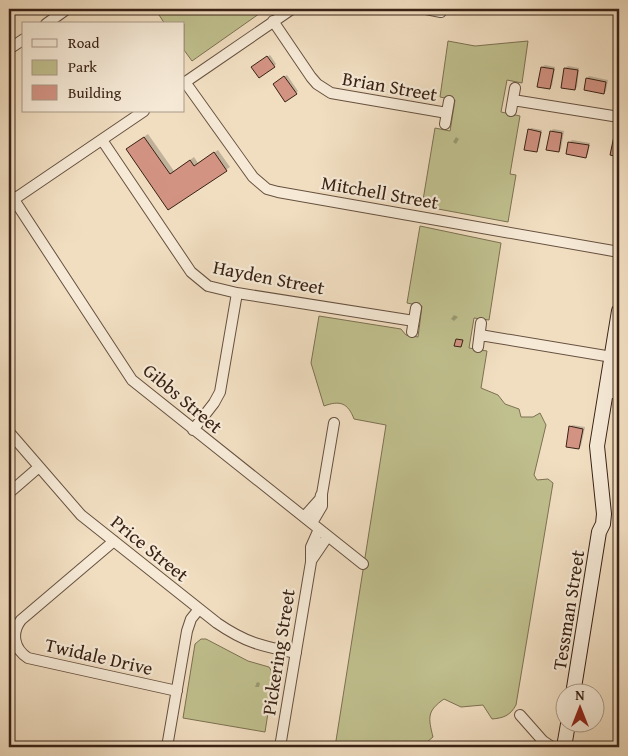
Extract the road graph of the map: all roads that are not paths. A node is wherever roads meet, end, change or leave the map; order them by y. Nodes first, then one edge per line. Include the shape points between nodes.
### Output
1 (68, 9) edge
2 (426, 9) edge
3 (287, 11) edge
4 (441, 12) dead end
5 (273, 21) junction
6 (49, 22) edge
7 (22, 40) edge
8 (9, 49) edge
9 (185, 82) edge
10 (185, 84) edge
11 (515, 88) dead end
12 (513, 100) junction
13 (449, 101) dead end
14 (511, 111) dead end
15 (143, 112) edge
16 (447, 113) junction
17 (619, 117) edge
18 (445, 124) dead end
19 (102, 140) junction
20 (10, 198) edge
21 (619, 252) edge
22 (237, 293) junction
23 (416, 308) dead end
24 (619, 311) edge
25 (414, 320) junction
26 (482, 322) dead end
27 (412, 332) dead end
28 (480, 335) junction
29 (478, 347) dead end
30 (612, 357) junction
31 (613, 393) edge
32 (334, 423) dead end
33 (193, 430) junction
34 (9, 432) edge
35 (39, 467) junction
36 (9, 493) edge
37 (312, 523) junction
38 (328, 536) junction
39 (114, 541) junction
40 (311, 562) junction
41 (364, 564) dead end
42 (199, 609) junction
43 (296, 653) junction
44 (575, 684) edge
45 (177, 691) junction
46 (520, 715) dead end
47 (566, 734) edge
48 (167, 747) edge
49 (280, 747) edge
50 (552, 747) edge
51 (564, 747) edge

1 - 6 street
2 - 4 street
3 - 5 street
5 - 9 street
5 - 16 street, Brian Street via 311,77 331,93
7 - 8 street
10 - 21 street, Mitchell Street via 254,177 267,188
11 - 12 street
12 - 14 street
12 - 17 street
13 - 16 street, Brian Street
15 - 19 street
16 - 18 street, Brian Street
19 - 20 street
19 - 22 street, Hayden Street via 191,272 208,286
20 - 33 street, Gibbs Street via 132,380
22 - 25 street, Hayden Street
22 - 33 street via 222,386 214,403
23 - 25 street
24 - 30 street, Tessman Street
25 - 27 street
26 - 28 street
28 - 29 street
28 - 30 street
30 - 31 street, Tessman Street
31 - 44 street, Tessman Street via 597,446 604,514
32 - 37 street, Pickering Street via 322,494
33 - 37 street, Gibbs Street
34 - 35 street, Price Street
35 - 36 street
35 - 39 street, Price Street via 81,515
37 - 38 street, Gibbs Street
37 - 40 street, Pickering Street
38 - 40 street, Pickering Street
38 - 41 street, Gibbs Street
39 - 42 street, Price Street
39 - 45 street, Twidale Drive via 21,620 15,634 17,646 28,658
40 - 43 street, Pickering Street
42 - 43 street, Price Street via 236,636
42 - 45 street via 187,631
43 - 49 street, Pickering Street
45 - 48 street
46 - 50 street
47 - 51 street

